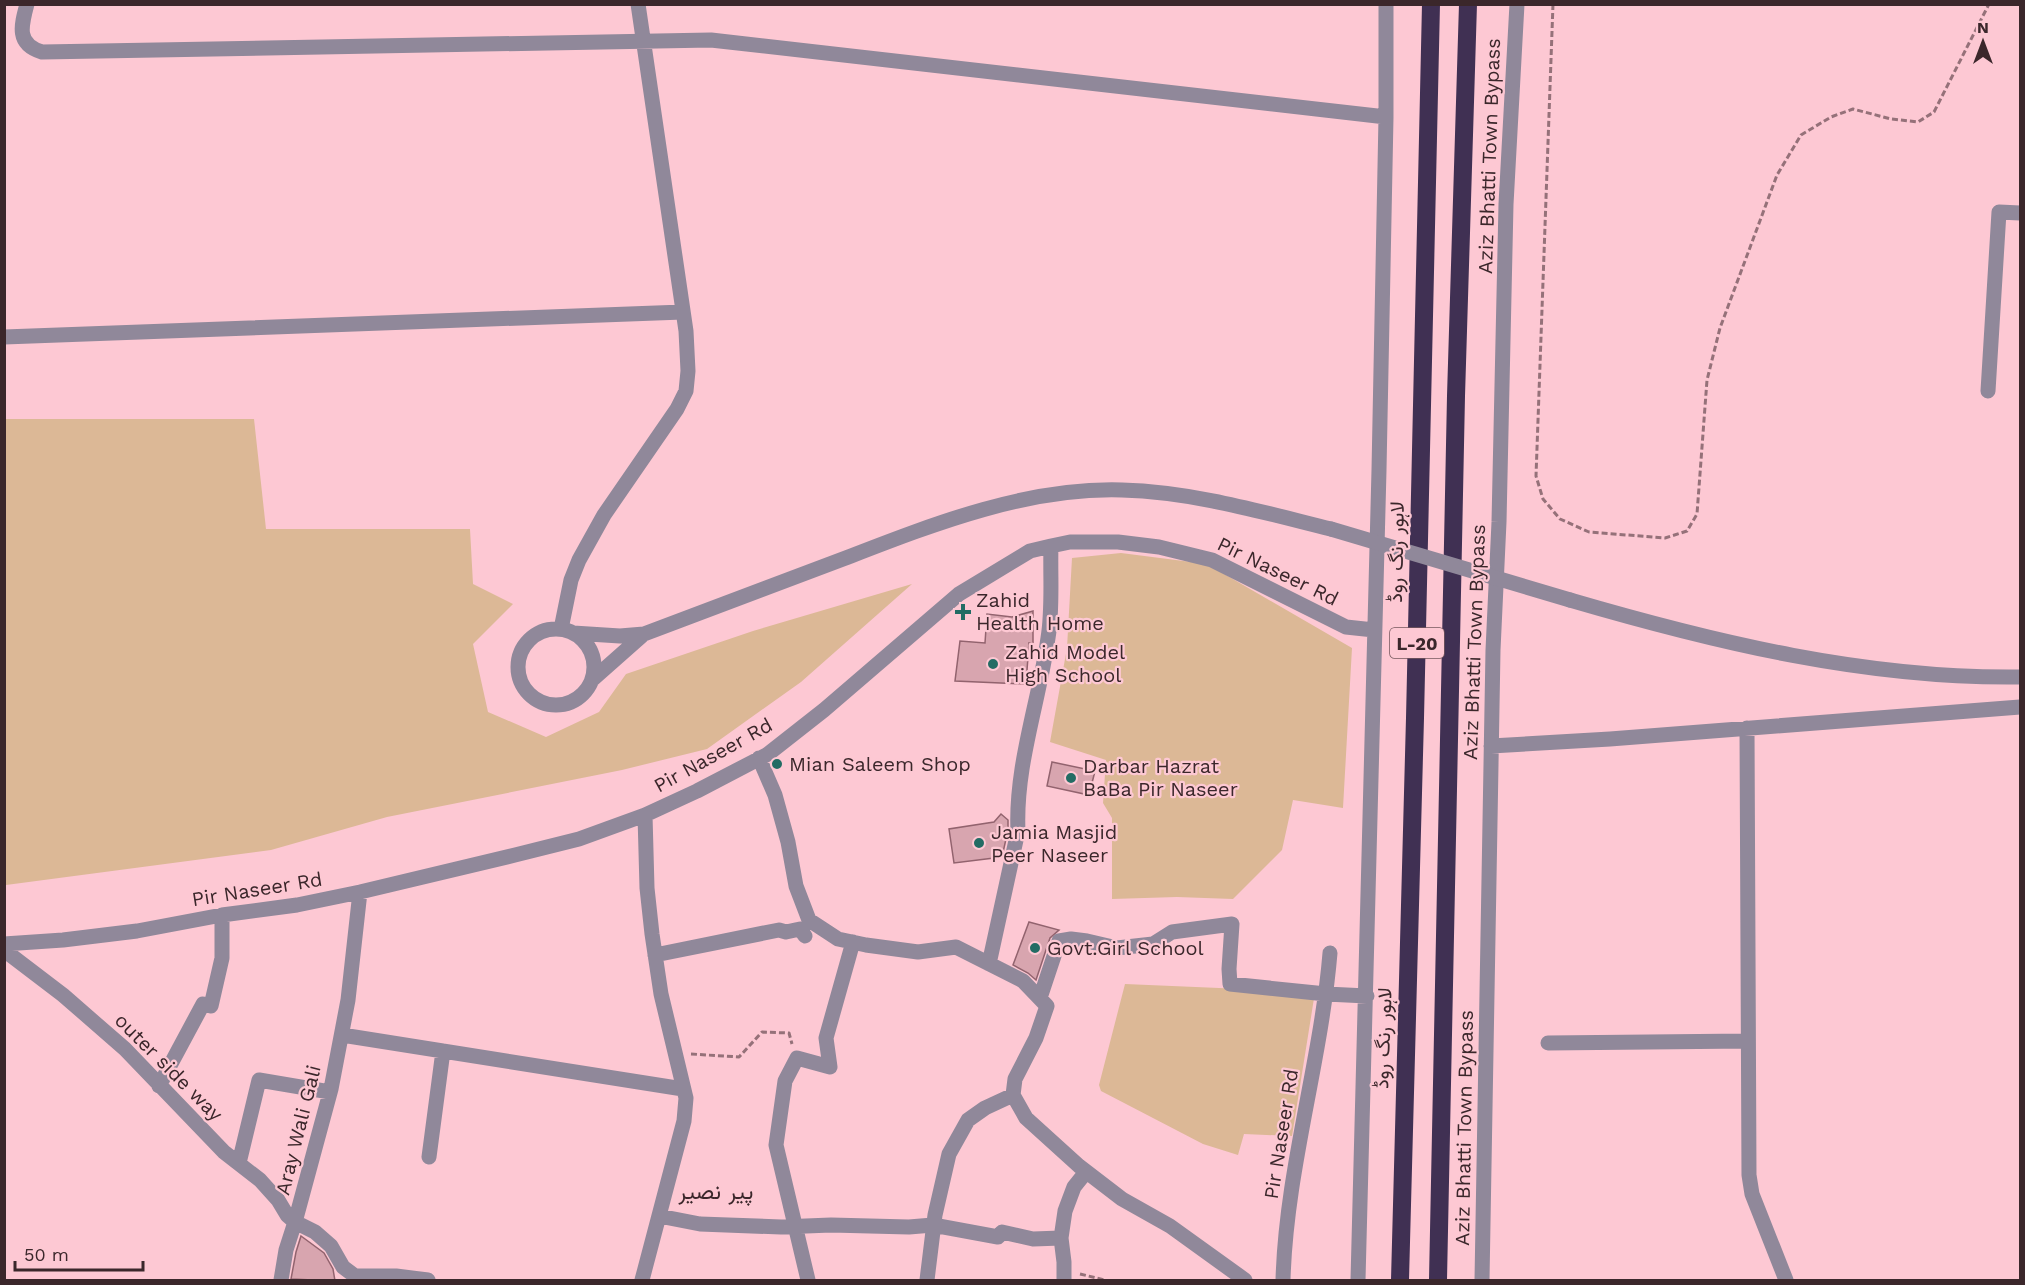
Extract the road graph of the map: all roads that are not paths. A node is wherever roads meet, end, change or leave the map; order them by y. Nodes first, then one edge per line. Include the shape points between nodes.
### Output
1 (27, 4) edge
2 (638, 4) edge
3 (1386, 4) edge
4 (1431, 4) edge
5 (1468, 4) edge
6 (1516, 4) edge
7 (644, 42) junction
8 (1386, 117) junction
9 (2020, 213) edge
10 (683, 312) junction
11 (4, 337) edge
12 (1988, 391) dead end
13 (1051, 546) junction
14 (1374, 630) junction
15 (567, 631) junction
16 (644, 634) junction
17 (2020, 677) edge
18 (592, 680) junction
19 (2020, 707) edge
20 (1747, 728) junction
21 (1491, 746) junction
22 (759, 758) junction
23 (645, 815) junction
24 (360, 892) junction
25 (222, 915) junction
26 (805, 936) dead end
27 (853, 942) junction
28 (4, 944) edge
29 (4, 950) edge
30 (1330, 953) dead end
31 (655, 955) junction
32 (989, 964) junction
33 (1326, 994) junction
34 (1367, 996) junction
35 (1040, 998) junction
36 (342, 1035) junction
37 (1748, 1041) junction
38 (1548, 1043) dead end
39 (443, 1051) junction
40 (159, 1086) junction
41 (683, 1089) junction
42 (330, 1092) junction
43 (1013, 1095) junction
44 (429, 1157) dead end
45 (239, 1163) junction
46 (1086, 1172) junction
47 (659, 1216) junction
48 (295, 1222) junction
49 (933, 1225) junction
50 (795, 1227) junction
51 (1061, 1238) junction
52 (346, 1275) edge
53 (1064, 1275) edge
54 (281, 1281) edge
55 (428, 1281) edge
56 (642, 1281) edge
57 (808, 1281) edge
58 (927, 1281) edge
59 (1245, 1281) edge
60 (1282, 1281) edge
61 (1358, 1281) edge
62 (1400, 1281) edge
63 (1438, 1281) edge
64 (1482, 1281) edge
65 (1786, 1281) edge

1 - 7 street via 21,32 26,43 42,52
2 - 7 street
3 - 8 street
4 - 62 highway, لاہور رنگ روڈ / L-20
5 - 63 highway, L-20
6 - 21 street, Aziz Bhatti Town Bypass via 1506,204
7 - 8 street via 711,40
7 - 10 street
8 - 14 street
9 - 12 street via 1999,212
10 - 11 street
10 - 15 street via 686,391 579,560 569,588
13 - 14 street, Pir Naseer Rd via 1118,542 1212,560 1346,627
13 - 22 street, Pir Naseer Rd via 1029,551 959,594 824,710
13 - 32 street via 1049,636 1023,768 1018,831
14 - 34 street
15 - 16 street
15 - 18 street via 589,648 593,658
15 - 18 street via 549,629 537,633 524,646 517,663 522,687 541,703 553,706 577,699
16 - 17 street, bridge via 925,528 1036,498 1120,489 1211,499 1331,529 1670,629 1764,650 1893,672
16 - 18 street
19 - 20 street
20 - 21 street
20 - 37 street
21 - 64 street, Aziz Bhatti Town Bypass
22 - 23 street, Pir Naseer Rd
22 - 27 street via 775,795 796,886 809,920 838,939
23 - 24 street, Pir Naseer Rd via 579,839
23 - 31 street via 647,888
24 - 25 street, Pir Naseer Rd
24 - 36 street, Aray Wali Gali
25 - 28 street, Pir Naseer Rd via 137,931
25 - 40 street via 222,958 211,1006 203,1004
26 - 31 street via 800,929 779,930
27 - 32 street via 918,952 956,947
27 - 50 street via 826,1038 830,1067 797,1058 785,1081 776,1144
29 - 40 street, outer side way via 125,1049
30 - 33 street, Pir Naseer Rd
31 - 41 street
32 - 35 street via 1023,981
33 - 34 street
33 - 35 street via 1230,984 1232,924 1172,932 1153,944 1117,948 1079,940 1059,941
33 - 60 street, Pir Naseer Rd via 1298,1151
34 - 61 street
35 - 43 street via 1047,1006 1015,1079
36 - 39 street
36 - 42 street, Aray Wali Gali
37 - 38 street
37 - 65 street via 1752,1194
39 - 41 street
39 - 44 street
40 - 45 street, outer side way
41 - 47 street via 684,1120
42 - 45 street via 259,1080
42 - 48 street, Aray Wali Gali
43 - 46 street via 1026,1118
43 - 49 street via 968,1120 949,1154
45 - 48 street, outer side way via 260,1180
46 - 51 street via 1074,1187
46 - 59 street
47 - 50 street via 700,1224
47 - 56 street
48 - 52 street, Aray Wali Gali via 332,1246
48 - 54 street
49 - 50 street
49 - 51 street via 998,1238 1002,1232 1033,1239
49 - 58 street
50 - 57 street
51 - 53 street
52 - 55 street, Aray Wali Gali

